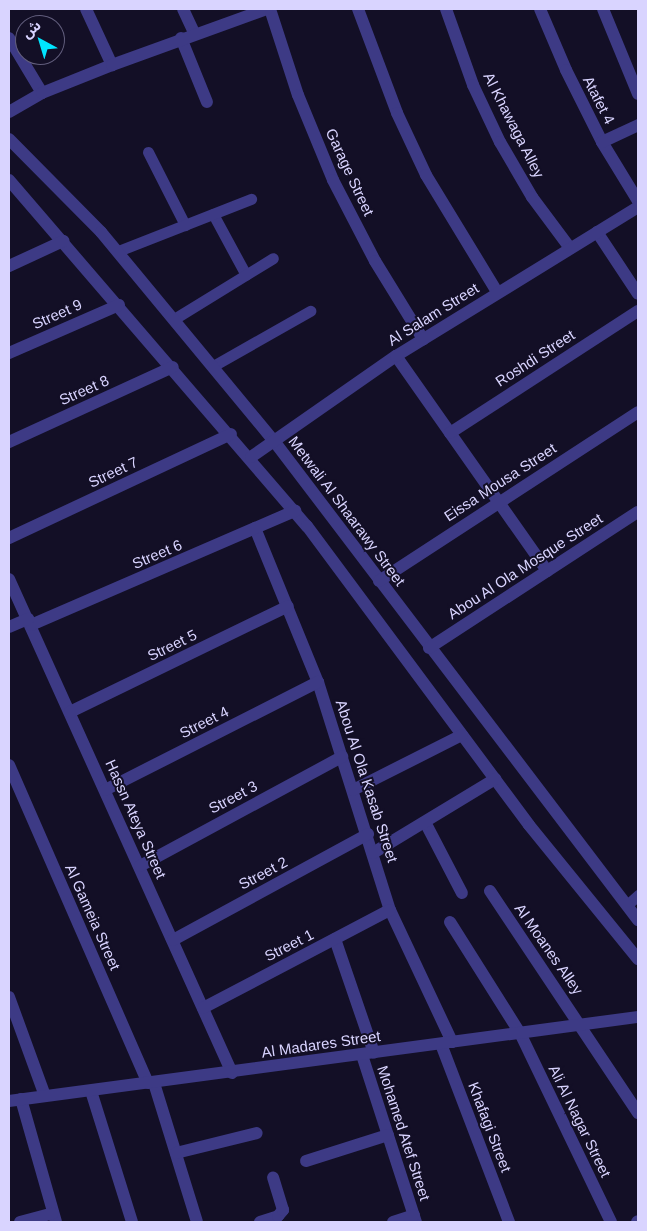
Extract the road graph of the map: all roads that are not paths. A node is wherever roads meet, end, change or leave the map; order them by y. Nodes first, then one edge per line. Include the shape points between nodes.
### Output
1 (86, 9) edge
2 (183, 9) edge
3 (269, 9) edge
4 (358, 9) edge
5 (446, 9) edge
6 (540, 9) edge
7 (603, 9) edge
8 (194, 33) junction
9 (9, 38) edge
10 (181, 38) junction
11 (112, 64) junction
12 (42, 93) junction
13 (638, 94) edge
14 (207, 102) dead end
15 (9, 112) edge
16 (638, 124) edge
17 (9, 139) edge
18 (602, 142) junction
19 (148, 152) dead end
20 (9, 180) edge
21 (251, 199) dead end
22 (638, 201) edge
23 (638, 207) edge
24 (213, 214) junction
25 (185, 225) junction
26 (597, 232) junction
27 (63, 241) junction
28 (570, 248) junction
29 (118, 251) junction
30 (273, 258) dead end
31 (9, 266) edge
32 (246, 275) junction
33 (497, 292) junction
34 (638, 294) edge
35 (119, 304) junction
36 (310, 311) dead end
37 (638, 311) edge
38 (174, 319) junction
39 (423, 339) junction
40 (9, 354) edge
41 (396, 356) junction
42 (213, 366) junction
43 (173, 368) junction
44 (638, 412) edge
45 (450, 433) junction
46 (231, 434) junction
47 (274, 441) junction
48 (9, 442) edge
49 (251, 457) junction
50 (498, 502) junction
51 (295, 511) junction
52 (638, 512) edge
53 (255, 528) junction
54 (9, 538) edge
55 (547, 571) junction
56 (9, 580) edge
57 (379, 581) junction
58 (288, 606) junction
59 (30, 622) junction
60 (9, 627) edge
61 (429, 648) junction
62 (318, 682) junction
63 (70, 712) junction
64 (462, 735) junction
65 (342, 757) junction
66 (9, 765) edge
67 (495, 779) junction
68 (105, 790) junction
69 (353, 790) junction
70 (425, 822) junction
71 (368, 834) junction
72 (373, 853) junction
73 (140, 866) junction
74 (490, 891) dead end
75 (462, 893) dead end
76 (638, 895) edge
77 (626, 905) junction
78 (390, 910) junction
79 (638, 920) edge
80 (450, 922) dead end
81 (335, 939) junction
82 (173, 940) junction
83 (638, 959) edge
84 (9, 997) edge
85 (203, 1008) junction
86 (638, 1017) edge
87 (582, 1025) junction
88 (520, 1033) junction
89 (447, 1043) junction
90 (368, 1054) junction
91 (232, 1073) junction
92 (151, 1083) junction
93 (91, 1090) junction
94 (45, 1096) junction
95 (15, 1100) edge
96 (638, 1113) edge
97 (257, 1133) dead end
98 (388, 1135) junction
99 (176, 1153) junction
100 (306, 1161) dead end
101 (273, 1178) dead end
102 (54, 1218) edge
103 (415, 1219) edge
104 (20, 1222) edge
105 (132, 1222) edge
106 (197, 1222) edge
107 (260, 1222) edge
108 (393, 1222) edge
109 (509, 1222) edge
110 (610, 1222) edge

1 - 11 street
2 - 8 street
3 - 8 street
3 - 39 street, Garage Street via 298,95 333,180 375,261
4 - 33 street via 397,113 426,175
5 - 28 street, Al Khawaga Alley via 473,85 500,142 532,197
6 - 18 street, Atafet 4
7 - 13 street
8 - 10 street
9 - 12 street
10 - 11 street
10 - 14 street
11 - 12 street
12 - 15 street
16 - 18 street
17 - 29 street, Metwali Al Shaarawy Street
18 - 22 street, Atafet 4
19 - 25 lane
20 - 27 street
21 - 24 lane
23 - 26 street, Al Salam Street
24 - 25 lane
24 - 32 lane
25 - 29 lane
26 - 28 street, Al Salam Street
26 - 34 street
27 - 31 street
27 - 35 street
28 - 33 street, Al Salam Street
29 - 38 street, Metwali Al Shaarawy Street
30 - 32 lane
32 - 38 lane
33 - 39 street, Al Salam Street
35 - 40 street, Street 9
35 - 43 street
36 - 42 lane
37 - 45 street, Roshdi Street
38 - 42 street, Metwali Al Shaarawy Street
39 - 41 street, Al Salam Street
41 - 45 street
41 - 47 street, Al Salam Street
42 - 47 street, Metwali Al Shaarawy Street
43 - 46 street
43 - 48 street, Street 8
44 - 50 street, Eissa Mousa Street
45 - 50 street
46 - 49 street
46 - 54 street, Street 7
47 - 49 street, Al Salam Street
47 - 57 street, Metwali Al Shaarawy Street
49 - 51 street
50 - 55 street
50 - 57 street, Eissa Mousa Street
51 - 53 street, Street 6
51 - 64 street
52 - 55 street, Abou Al Ola Mosque Street
53 - 58 street, Abou Al Ola Kasab Street
53 - 59 street, Street 6
55 - 61 street, Abou Al Ola Mosque Street
56 - 59 street, Hassn Ateya Street
57 - 61 street, Metwali Al Shaarawy Street
58 - 62 street, Abou Al Ola Kasab Street
58 - 63 street, Street 5
59 - 60 street, Street 6
59 - 63 street, Hassn Ateya Street
61 - 77 street, Metwali Al Shaarawy Street
62 - 65 street, Abou Al Ola Kasab Street
62 - 68 street, Street 4
63 - 68 street, Hassn Ateya Street
64 - 67 street
64 - 69 street
65 - 69 street, Abou Al Ola Kasab Street
65 - 73 street, Street 3
66 - 92 street, Al Gameia Street
67 - 70 street
67 - 83 street
68 - 73 street, Hassn Ateya Street
69 - 71 street, Abou Al Ola Kasab Street
70 - 72 street
70 - 75 street
71 - 72 street, Abou Al Ola Kasab Street
71 - 82 street, Street 2
72 - 78 street, Abou Al Ola Kasab Street
73 - 82 street, Hassn Ateya Street
74 - 87 street, Al Moanes Alley
76 - 77 lane
77 - 79 street, Metwali Al Shaarawy Street
78 - 81 street, Street 1
78 - 89 street, Abou Al Ola Kasab Street
80 - 88 street, Ali Al Nagar Street
81 - 85 street, Street 1
81 - 90 street, Mohamed Atef Street
82 - 85 street, Hassn Ateya Street
84 - 94 street
85 - 91 street, Hassn Ateya Street
86 - 87 street, Al Madares Street
87 - 88 street, Al Madares Street
87 - 96 street, Al Moanes Alley
88 - 89 street, Al Madares Street
88 - 110 street, Ali Al Nagar Street
89 - 90 street, Al Madares Street
89 - 109 street, Khafagi Street
90 - 91 street, Al Madares Street
90 - 98 street, Mohamed Atef Street
91 - 92 street, Al Madares Street
92 - 93 street, Al Madares Street
92 - 99 street, Al Gameia Street
93 - 94 street, Al Madares Street
93 - 105 street
94 - 95 street, Al Madares Street
95 - 102 street
97 - 99 street
98 - 100 street
98 - 103 street, Mohamed Atef Street
99 - 106 street, Al Gameia Street
101 - 107 street via 283,1210 278,1216
102 - 104 street
103 - 108 street

